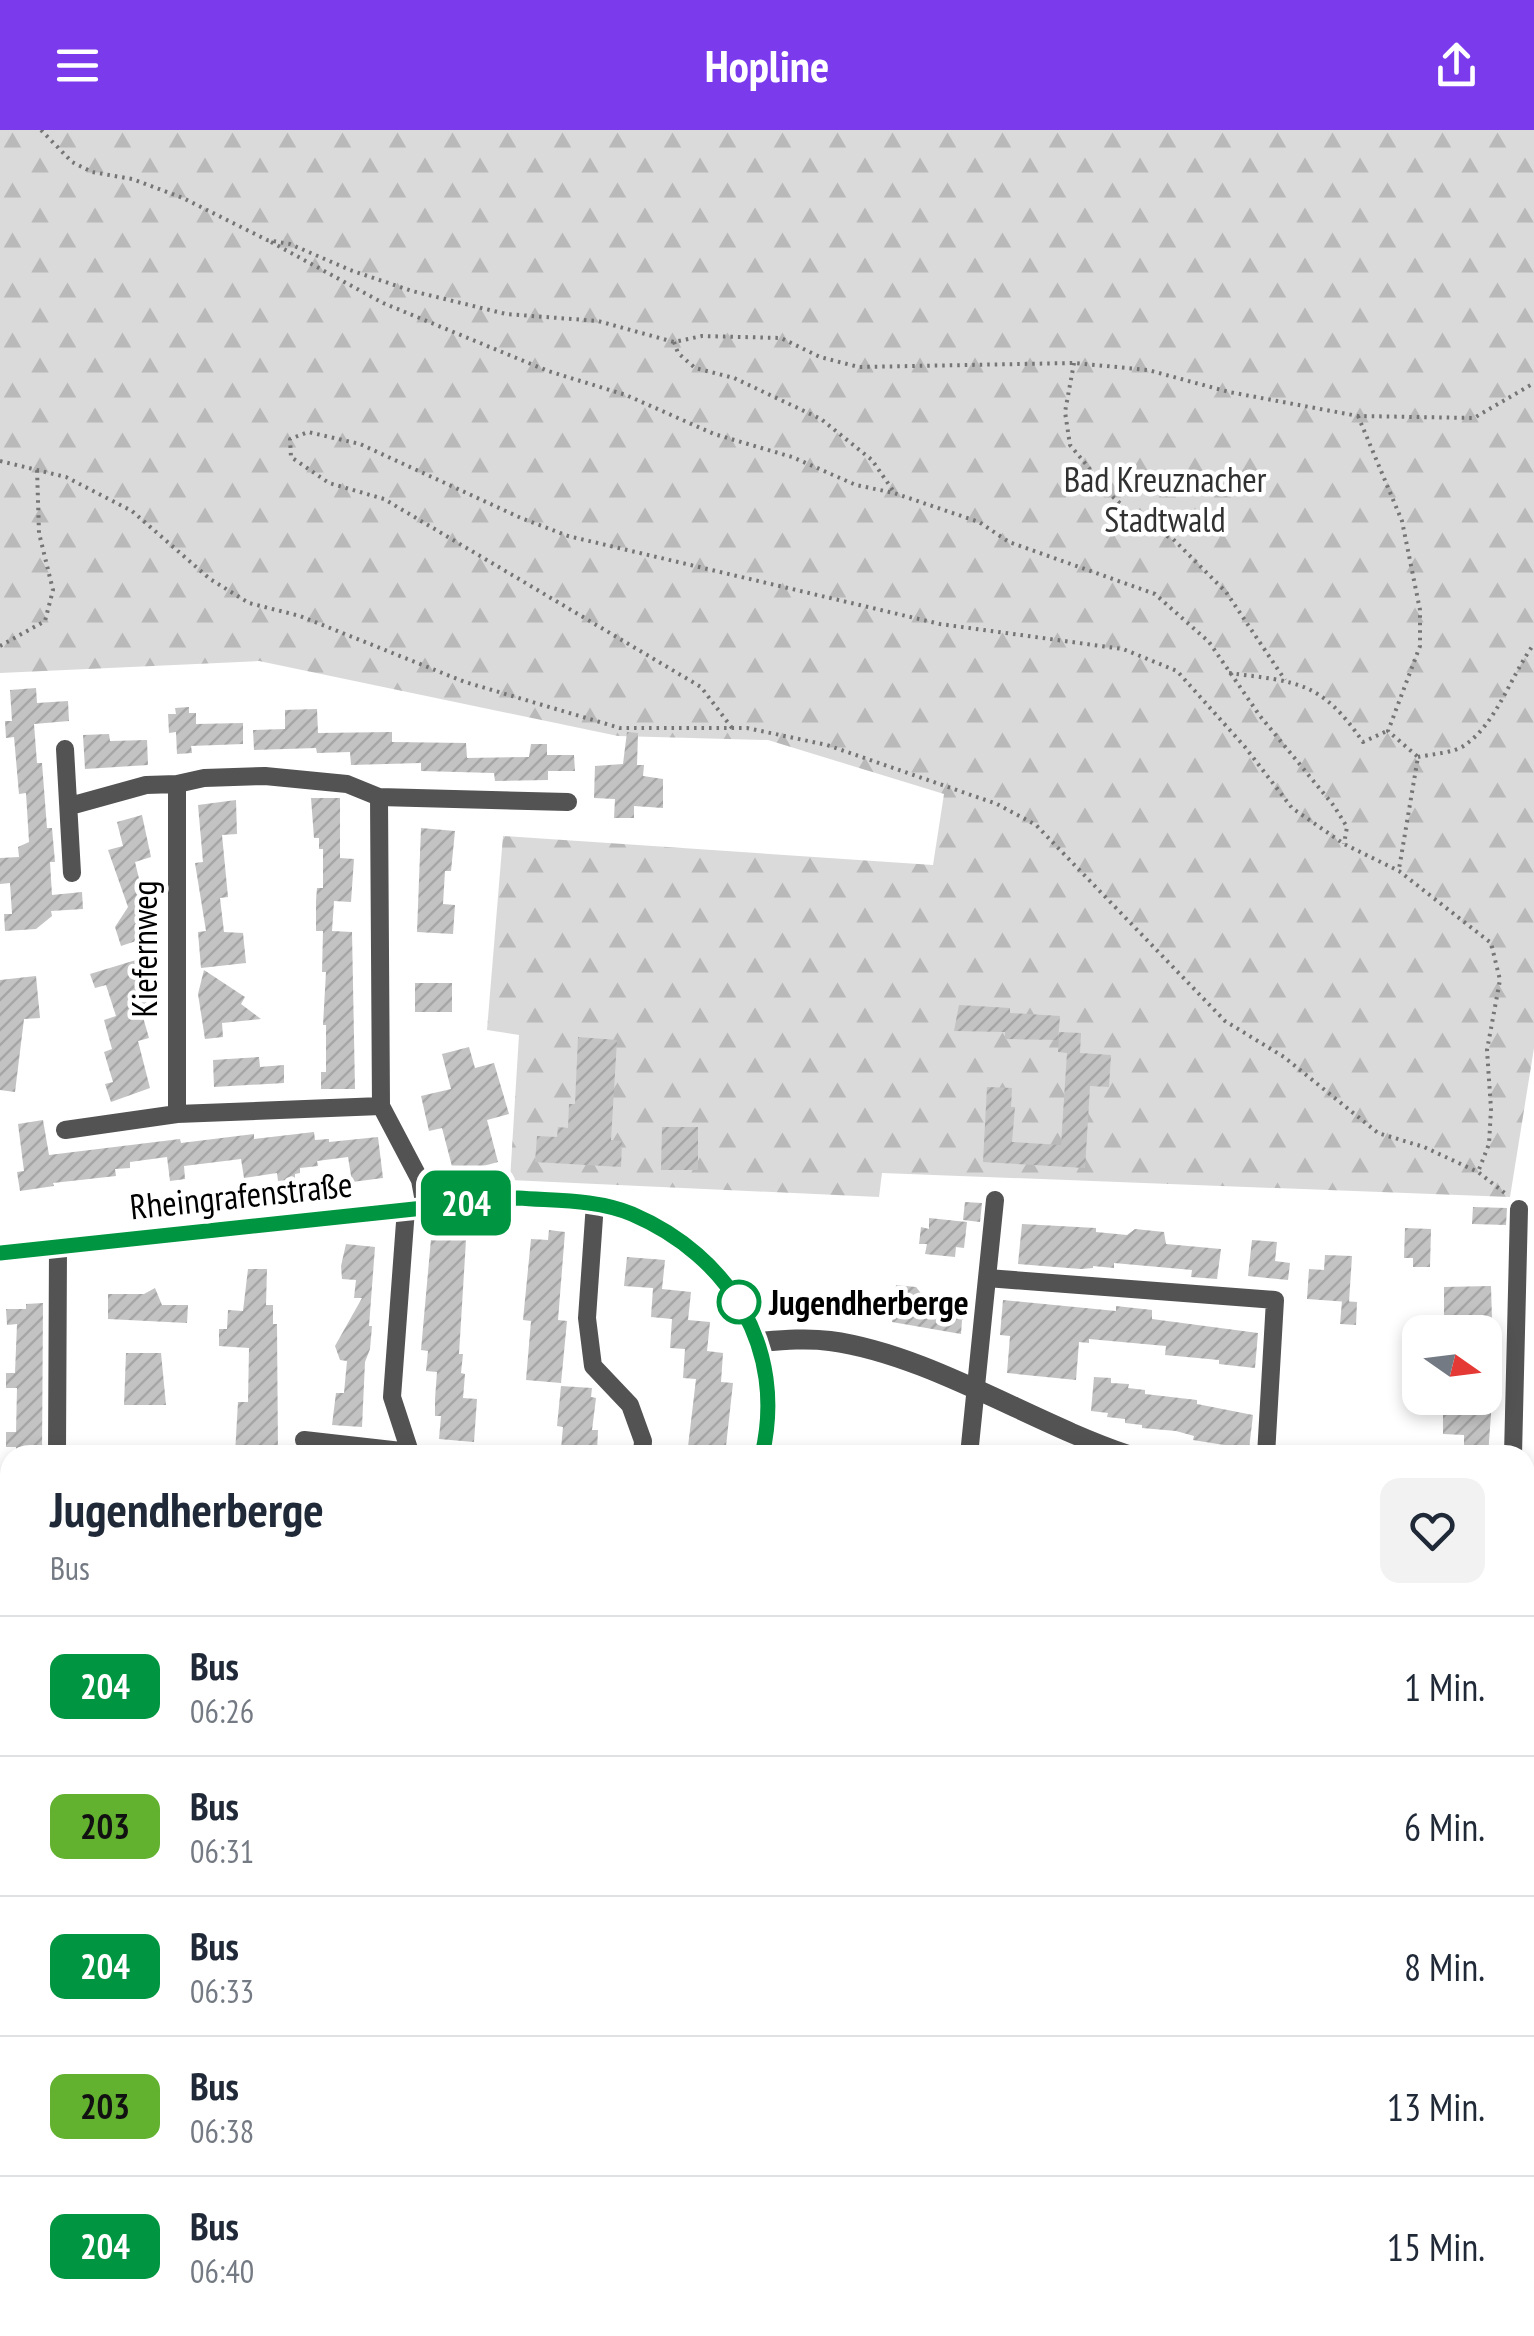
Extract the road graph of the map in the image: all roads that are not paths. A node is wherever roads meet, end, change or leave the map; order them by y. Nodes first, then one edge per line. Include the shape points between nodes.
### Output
1 (65, 749) dead end
2 (177, 784) junction
3 (379, 797) junction
4 (568, 802) dead end
5 (70, 806) junction
6 (72, 873) dead end
7 (381, 1106) junction
8 (177, 1114) junction
9 (64, 1130) dead end
10 (996, 1200) dead end
11 (594, 1203) junction
12 (415, 1208) junction
13 (1519, 1209) road end
14 (58, 1248) junction
15 (0, 1253) edge
16 (987, 1278) junction
17 (760, 1342) junction
18 (1525, 1343) edge
19 (976, 1391) junction
20 (304, 1440) dead end
21 (57, 1445) edge
22 (346, 1445) edge
23 (411, 1445) edge
24 (643, 1445) edge
25 (764, 1445) edge
26 (970, 1445) edge
27 (1104, 1445) edge
28 (1267, 1445) edge
29 (1514, 1445) edge

1 - 5 street, Kiefernweg
2 - 3 street via 264,776 348,784
2 - 5 street via 146,785
2 - 8 street, Kiefernweg
3 - 4 street
3 - 7 street
5 - 6 street, Kiefernweg
7 - 8 street
7 - 12 street via 420,1180
8 - 9 street
10 - 16 street
11 - 12 street, Rheingrafenstraße via 518,1198
11 - 17 street, Rheingrafenstraße via 632,1214 685,1245 739,1302
11 - 24 street via 587,1318 593,1366 630,1404
12 - 14 street, Rheingrafenstraße
12 - 23 street via 392,1396
13 - 18 street
14 - 15 street, Rheingrafenstraße
14 - 21 street
16 - 19 street
16 - 28 street via 1275,1300
17 - 19 street via 860,1347
17 - 25 street, Rheingrafenstraße via 769,1384
18 - 29 street
19 - 26 street
19 - 27 street
20 - 22 street

